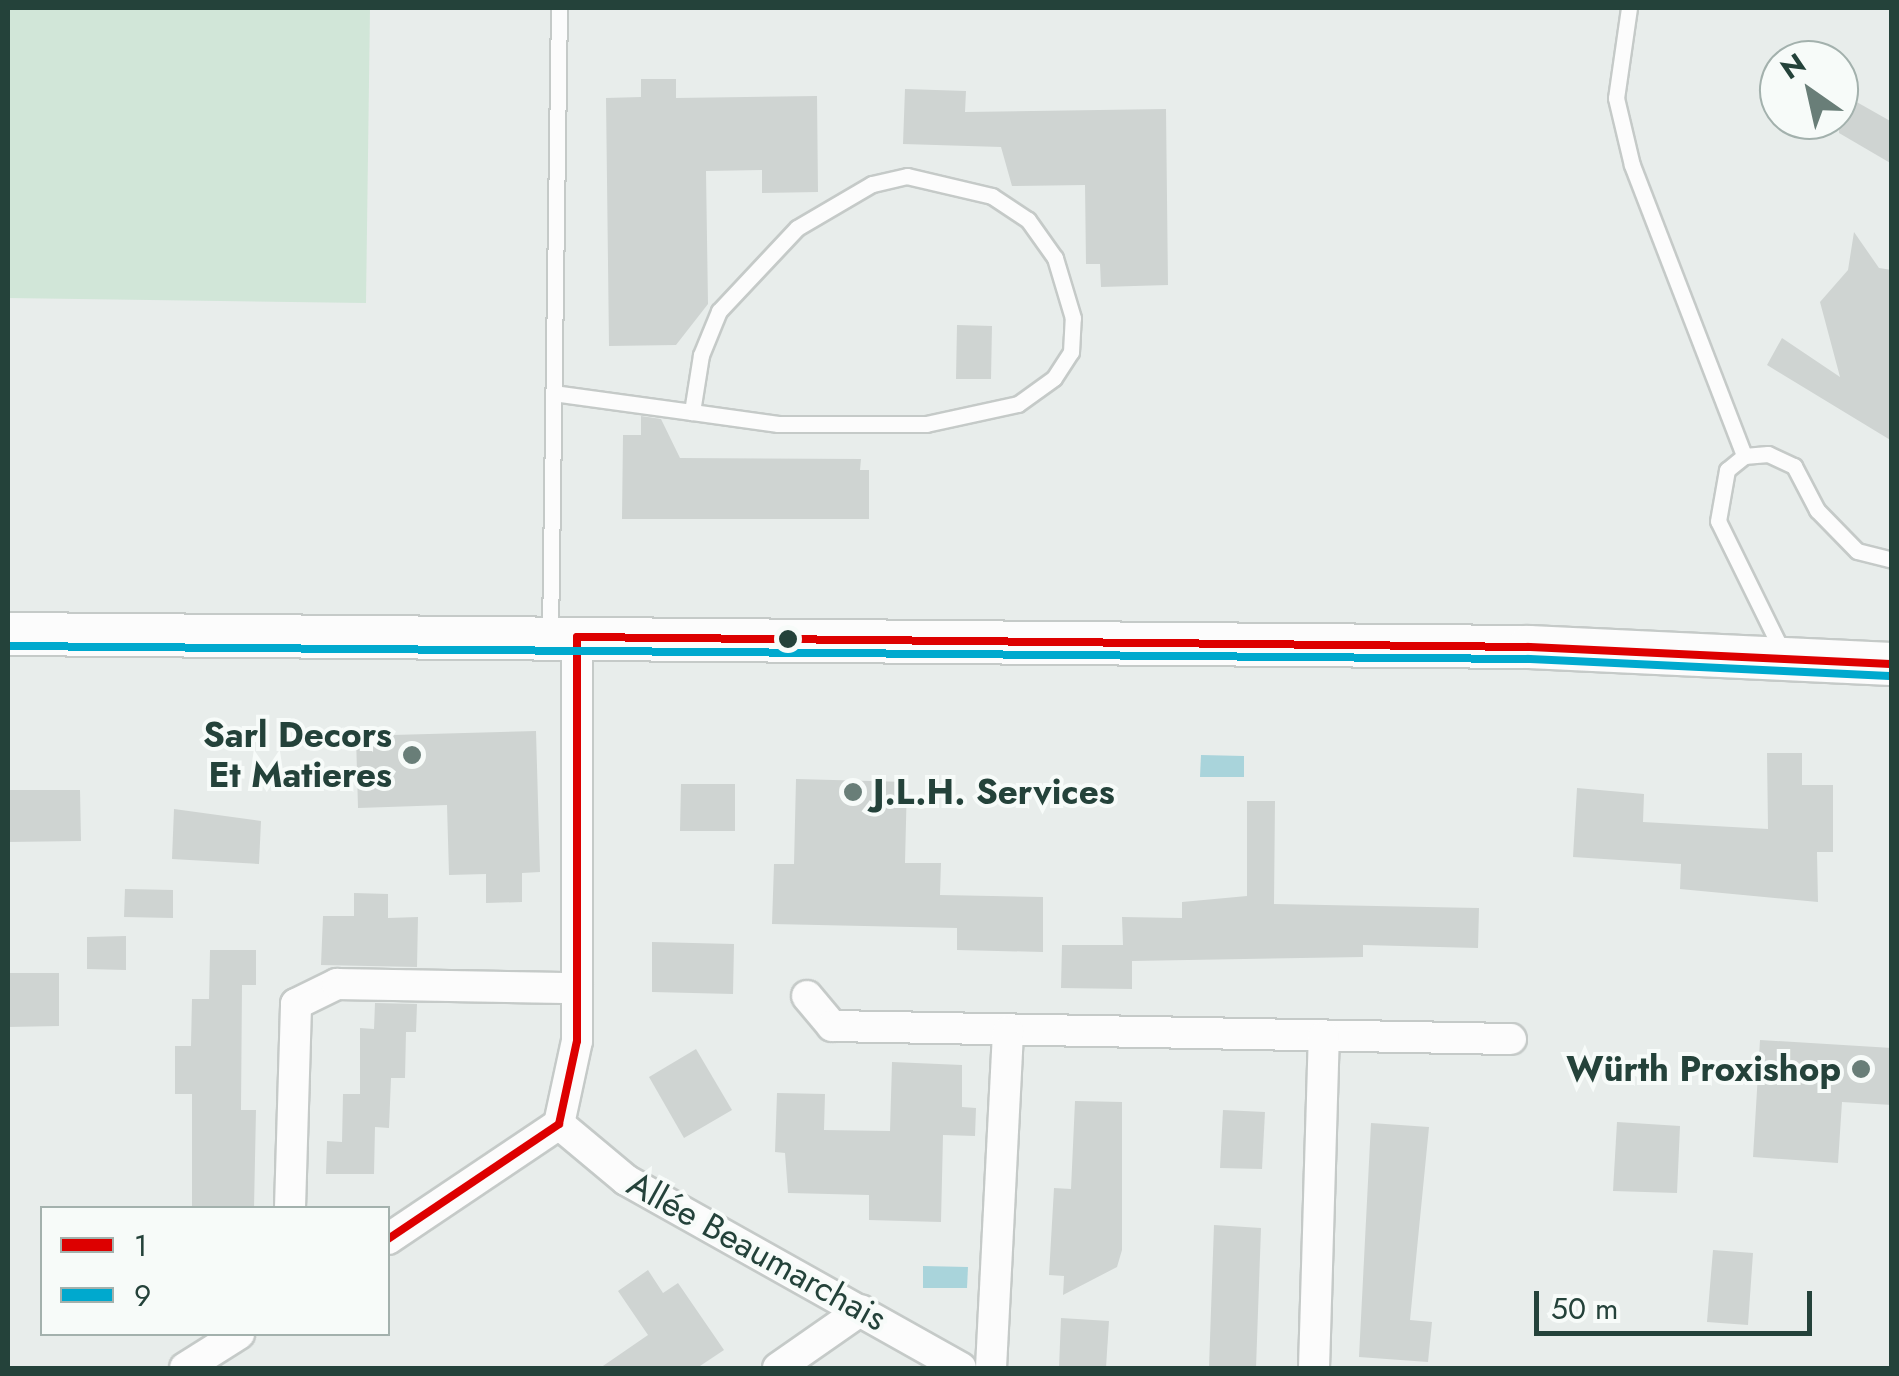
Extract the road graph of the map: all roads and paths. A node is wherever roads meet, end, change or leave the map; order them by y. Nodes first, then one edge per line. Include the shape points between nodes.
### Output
1 (559, 8) edge
2 (1629, 8) edge
3 (554, 392) junction
4 (692, 412) junction
5 (1744, 456) junction
6 (1892, 560) edge
7 (8, 634) edge
8 (564, 638) junction
9 (1786, 659) junction
10 (1892, 664) edge
11 (576, 988) junction
12 (808, 996) dead end
13 (1008, 1031) junction
14 (1324, 1036) junction
15 (1510, 1039) dead end
16 (560, 1124) junction
17 (290, 1206) edge
18 (390, 1239) edge
19 (862, 1310) junction
20 (236, 1336) edge
21 (186, 1368) edge
22 (778, 1368) edge
23 (961, 1368) edge
24 (991, 1368) edge
25 (1314, 1368) edge

1 - 3 lane
2 - 5 lane via 1616,98 1628,148
3 - 4 lane
3 - 8 lane
4 - 4 lane via 778,424 926,424 1018,404 1054,378 1071,352 1073,318 1055,258 1028,220 953,181 907,176 855,191 797,228 719,311 701,355
5 - 6 lane via 1768,454 1794,466 1817,510 1857,551
5 - 9 lane via 1727,470 1718,522
7 - 8 main road
8 - 9 main road via 1529,647
8 - 11 street
9 - 10 main road
11 - 16 street via 577,1042
11 - 17 street via 338,984 296,1004
12 - 13 street via 832,1026
13 - 14 street
13 - 24 street
14 - 15 street
14 - 25 street
16 - 18 street
16 - 19 street, Allée Beaumarchais via 626,1180
19 - 22 street
19 - 23 street, Allée Beaumarchais
20 - 21 street

